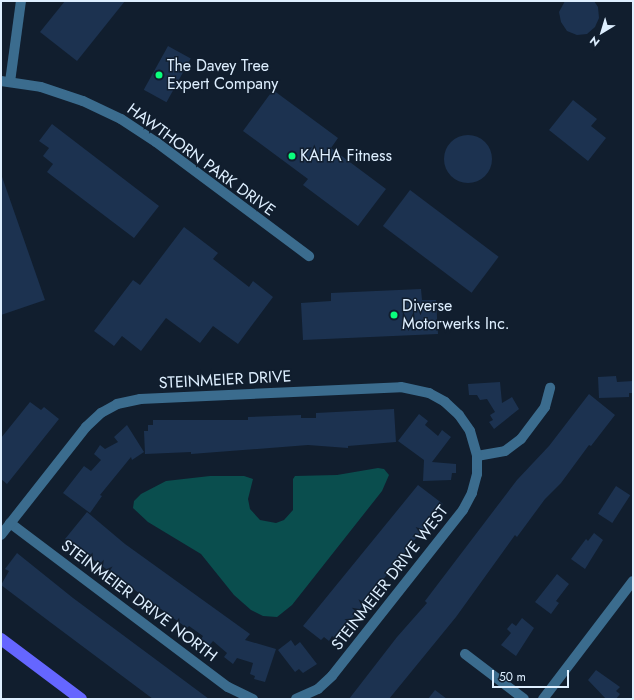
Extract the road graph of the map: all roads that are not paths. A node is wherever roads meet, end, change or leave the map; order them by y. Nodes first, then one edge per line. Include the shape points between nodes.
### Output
1 (21, 1) edge
2 (6, 82) edge
3 (309, 256) dead end
4 (550, 388) dead end
5 (477, 456) junction
6 (10, 523) junction
7 (1, 535) edge
8 (633, 581) edge
9 (1, 639) edge
10 (465, 654) dead end
11 (81, 699) edge
12 (253, 699) edge
13 (296, 699) edge
14 (524, 699) edge
15 (543, 699) edge

1 - 2 street
2 - 3 street, HAWTHORN PARK DRIVE via 42,87 73,97 121,119 156,142
4 - 5 street via 545,408 518,442 495,454
5 - 6 street, STEINMEIER DRIVE via 470,431 459,415 445,402 415,389 401,387 135,399 113,406 89,423
5 - 13 street, STEINMEIER DRIVE WEST via 475,484 463,510 332,676 318,689
6 - 7 street, STEINMEIER DRIVE
6 - 12 street, STEINMEIER DRIVE NORTH via 228,687
8 - 15 street
9 - 11 main road
10 - 14 street

